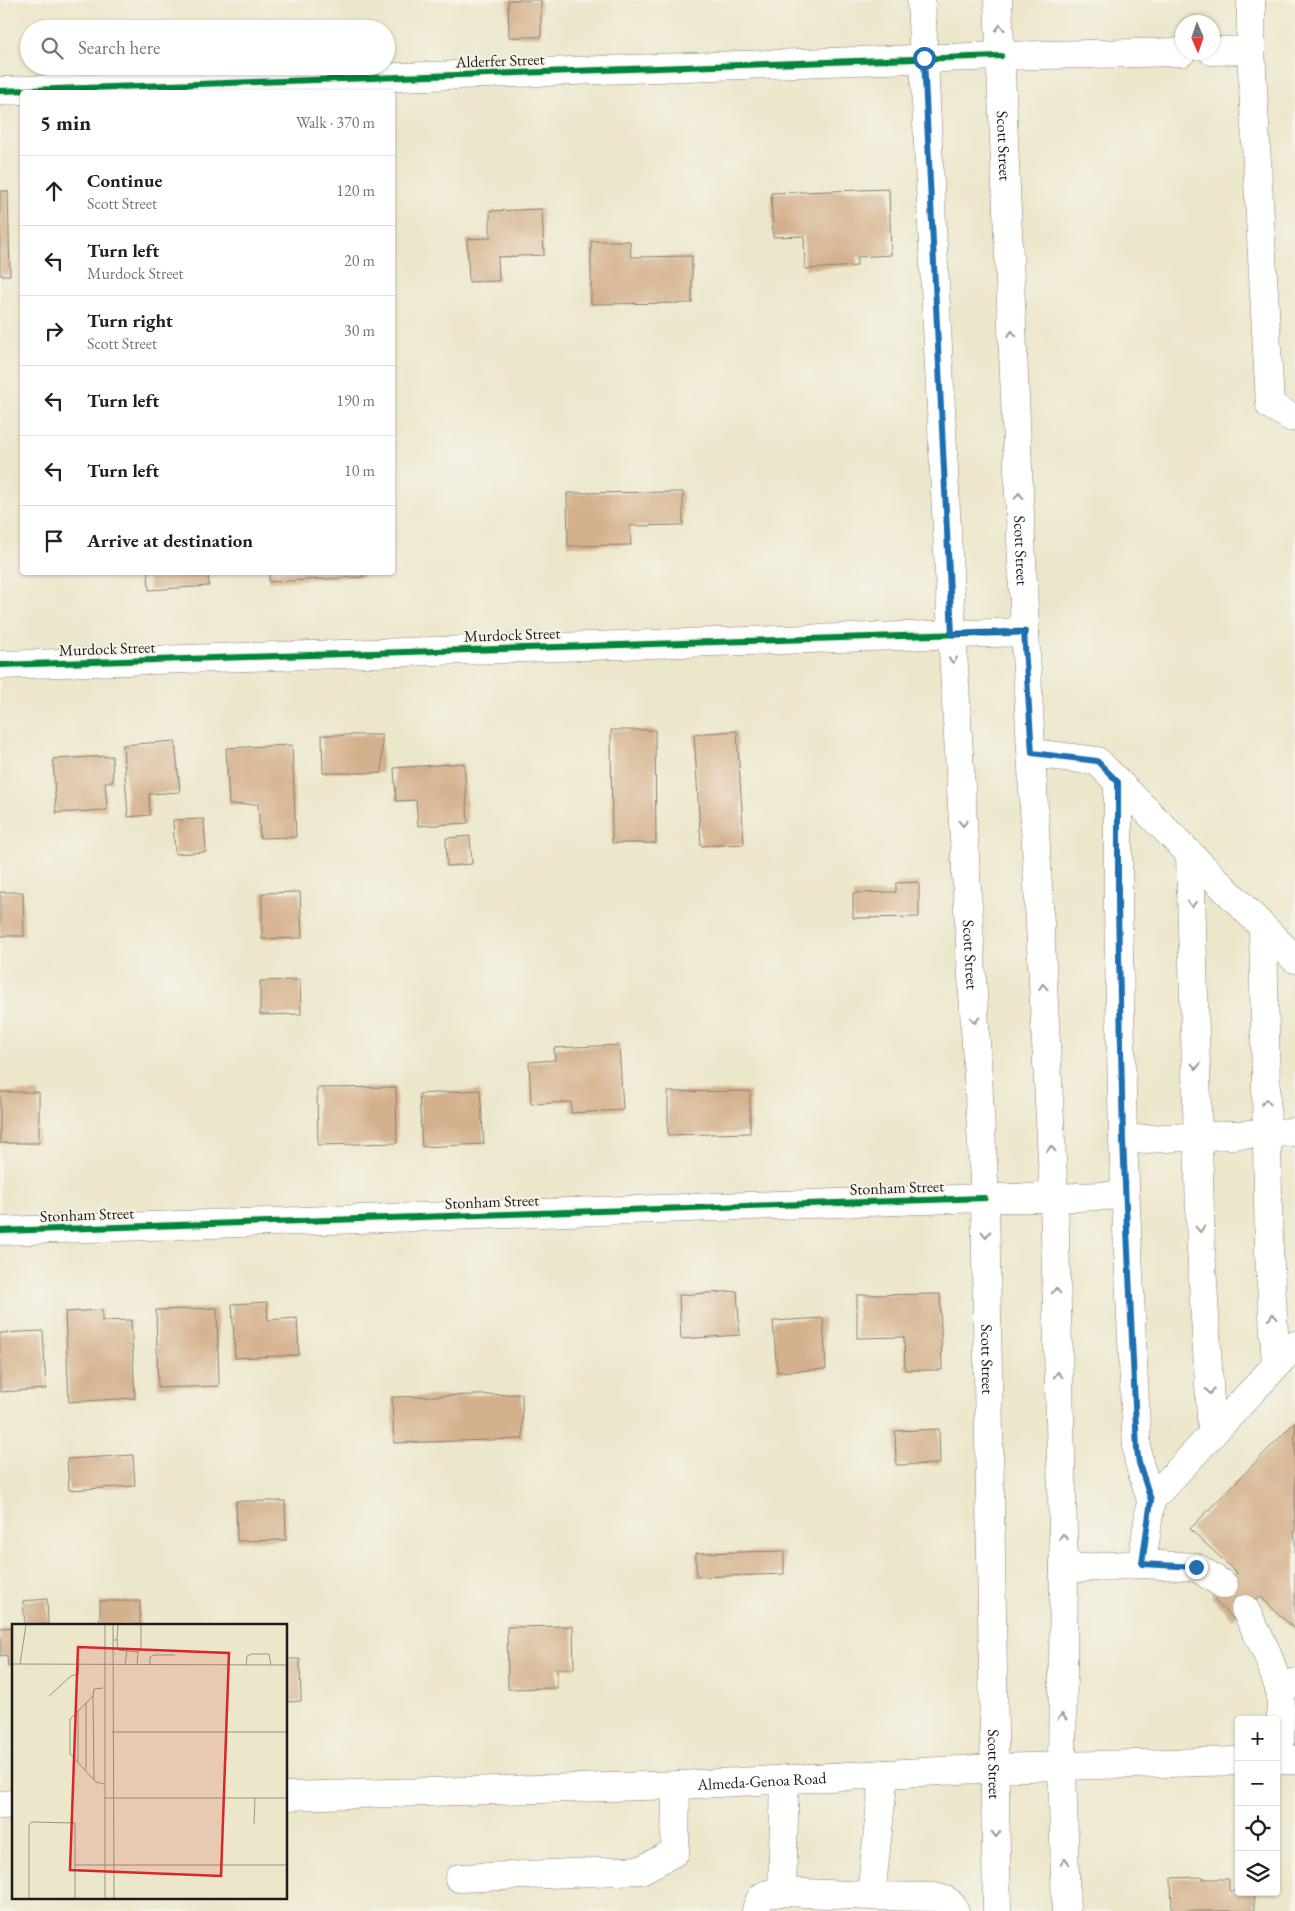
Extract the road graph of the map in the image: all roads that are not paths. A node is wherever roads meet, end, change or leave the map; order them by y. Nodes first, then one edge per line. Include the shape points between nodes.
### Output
1 (921, 0) edge
2 (998, 0) edge
3 (1251, 0) edge
4 (1251, 50) junction
5 (1220, 51) edge
6 (1175, 52) edge
7 (1001, 56) junction
8 (924, 58) junction
9 (20, 90) edge
10 (28, 90) edge
11 (0, 91) edge
12 (1295, 417) edge
13 (1024, 632) junction
14 (952, 634) junction
15 (0, 665) edge
16 (1032, 753) junction
17 (1118, 782) junction
18 (1190, 855) junction
19 (1263, 927) junction
20 (1295, 959) edge
21 (1295, 1132) edge
22 (1266, 1134) junction
23 (1198, 1137) junction
24 (1123, 1140) junction
25 (1126, 1194) junction
26 (985, 1198) junction
27 (1054, 1198) junction
28 (0, 1231) edge
29 (1295, 1345) edge
30 (1276, 1365) junction
31 (1212, 1434) junction
32 (1151, 1500) junction
33 (1142, 1564) junction
34 (1064, 1569) junction
35 (1224, 1585) dead end
36 (1245, 1609) dead end
37 (1288, 1688) edge
38 (1284, 1760) edge
39 (1235, 1761) edge
40 (1062, 1766) junction
41 (996, 1768) junction
42 (884, 1774) junction
43 (785, 1779) junction
44 (676, 1785) junction
45 (288, 1796) edge
46 (459, 1878) dead end
47 (782, 1892) junction
48 (870, 1896) junction
49 (756, 1911) edge
50 (955, 1911) edge
51 (997, 1911) edge
52 (1066, 1911) edge

1 - 8 main road, Scott Street
7 -> 2 main road, Scott Street
3 - 4 main road
4 - 5 main road
4 - 12 main road via 1270,405 1291,418
6 - 7 main road, Alderfer Street
7 - 8 main road, Alderfer Street
13 -> 7 main road, Scott Street
8 - 10 main road, Alderfer Street
8 - 14 main road, Scott Street
9 - 11 main road, Alderfer Street
13 - 14 main road, Murdock Street
13 - 16 main road, Scott Street
14 - 15 main road, Murdock Street
14 -> 26 main road, Scott Street
16 - 17 main road via 1097,761
27 -> 16 main road, Scott Street
17 - 18 main road
17 - 24 main road
18 - 19 main road
18 -> 23 main road
19 - 20 main road
22 -> 19 main road
21 - 22 main road
22 - 23 main road
30 -> 22 main road
23 - 24 main road
23 -> 31 main road
24 - 25 main road
25 - 27 main road, Stonham Street
25 - 32 main road via 1137,1450
26 - 27 main road, Stonham Street
26 - 28 main road, Stonham Street
26 -> 41 main road, Scott Street
34 -> 27 main road, Scott Street
29 - 30 main road
30 - 31 main road
31 - 32 main road
32 - 33 main road
33 - 34 main road
33 - 35 main road via 1196,1567
40 -> 34 main road, Scott Street
36 - 37 main road
37 - 38 main road
39 - 40 main road, Almeda-Genoa Road
40 - 41 main road, Almeda-Genoa Road
52 -> 40 main road, Scott Street
41 - 42 main road, Almeda-Genoa Road
41 -> 51 main road, Scott Street
42 - 43 main road, Almeda-Genoa Road
42 - 48 main road
43 - 44 main road, Almeda-Genoa Road
43 - 47 main road
44 - 45 main road, Almeda-Genoa Road
44 - 46 main road via 674,1852 641,1870
47 - 48 main road
47 - 49 main road via 766,1894 759,1899
48 - 50 main road via 944,1898

